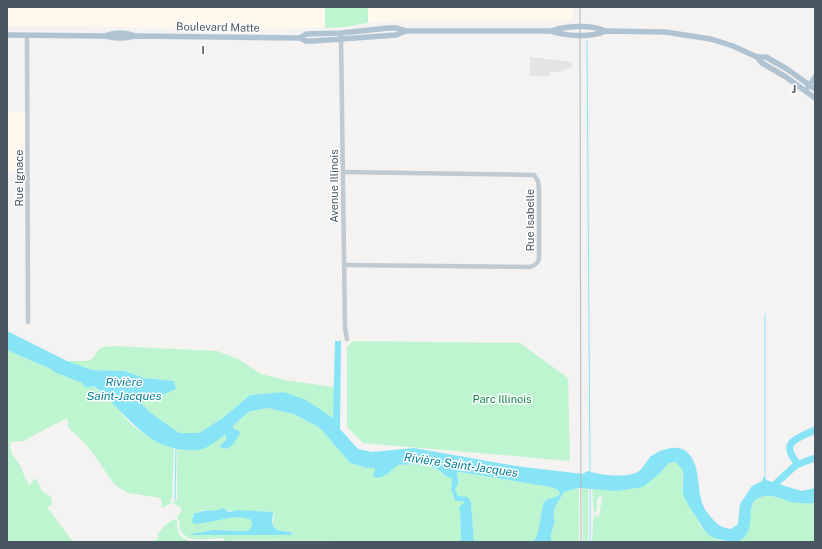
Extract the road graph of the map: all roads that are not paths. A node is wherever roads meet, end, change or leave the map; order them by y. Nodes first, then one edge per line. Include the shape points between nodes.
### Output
1 (406, 31) junction
2 (341, 33) junction
3 (7, 34) edge
4 (27, 35) junction
5 (300, 38) junction
6 (342, 40) junction
7 (757, 56) junction
8 (815, 77) edge
9 (813, 88) edge
10 (806, 91) junction
11 (813, 96) edge
12 (343, 172) junction
13 (344, 265) junction
14 (28, 322) dead end
15 (347, 339) dead end

1 - 2 main road, Boulevard Matte via 396,28
1 - 6 main road, Boulevard Matte via 396,35
1 - 7 main road, Boulevard Matte via 551,31 561,27 590,27 605,31 659,31 687,34 727,44
2 - 5 main road, Boulevard Matte via 306,34
2 - 6 street, Avenue Illinois
3 - 4 main road, Boulevard Matte
4 - 5 main road, Boulevard Matte via 105,36 120,32 135,36
4 - 14 street, Rue Ignace
5 - 6 main road, Boulevard Matte via 306,41
6 - 12 street, Avenue Illinois
7 - 9 main road, Boulevard Matte via 769,58
7 - 10 main road, Boulevard Matte via 762,63
8 - 9 main road
9 - 10 main road
9 - 11 main road
10 - 11 main road, Boulevard Matte
12 - 13 street, Avenue Illinois
12 - 13 street, Rue Isabelle via 534,175 539,190 539,259 535,266
13 - 15 street, Avenue Illinois

